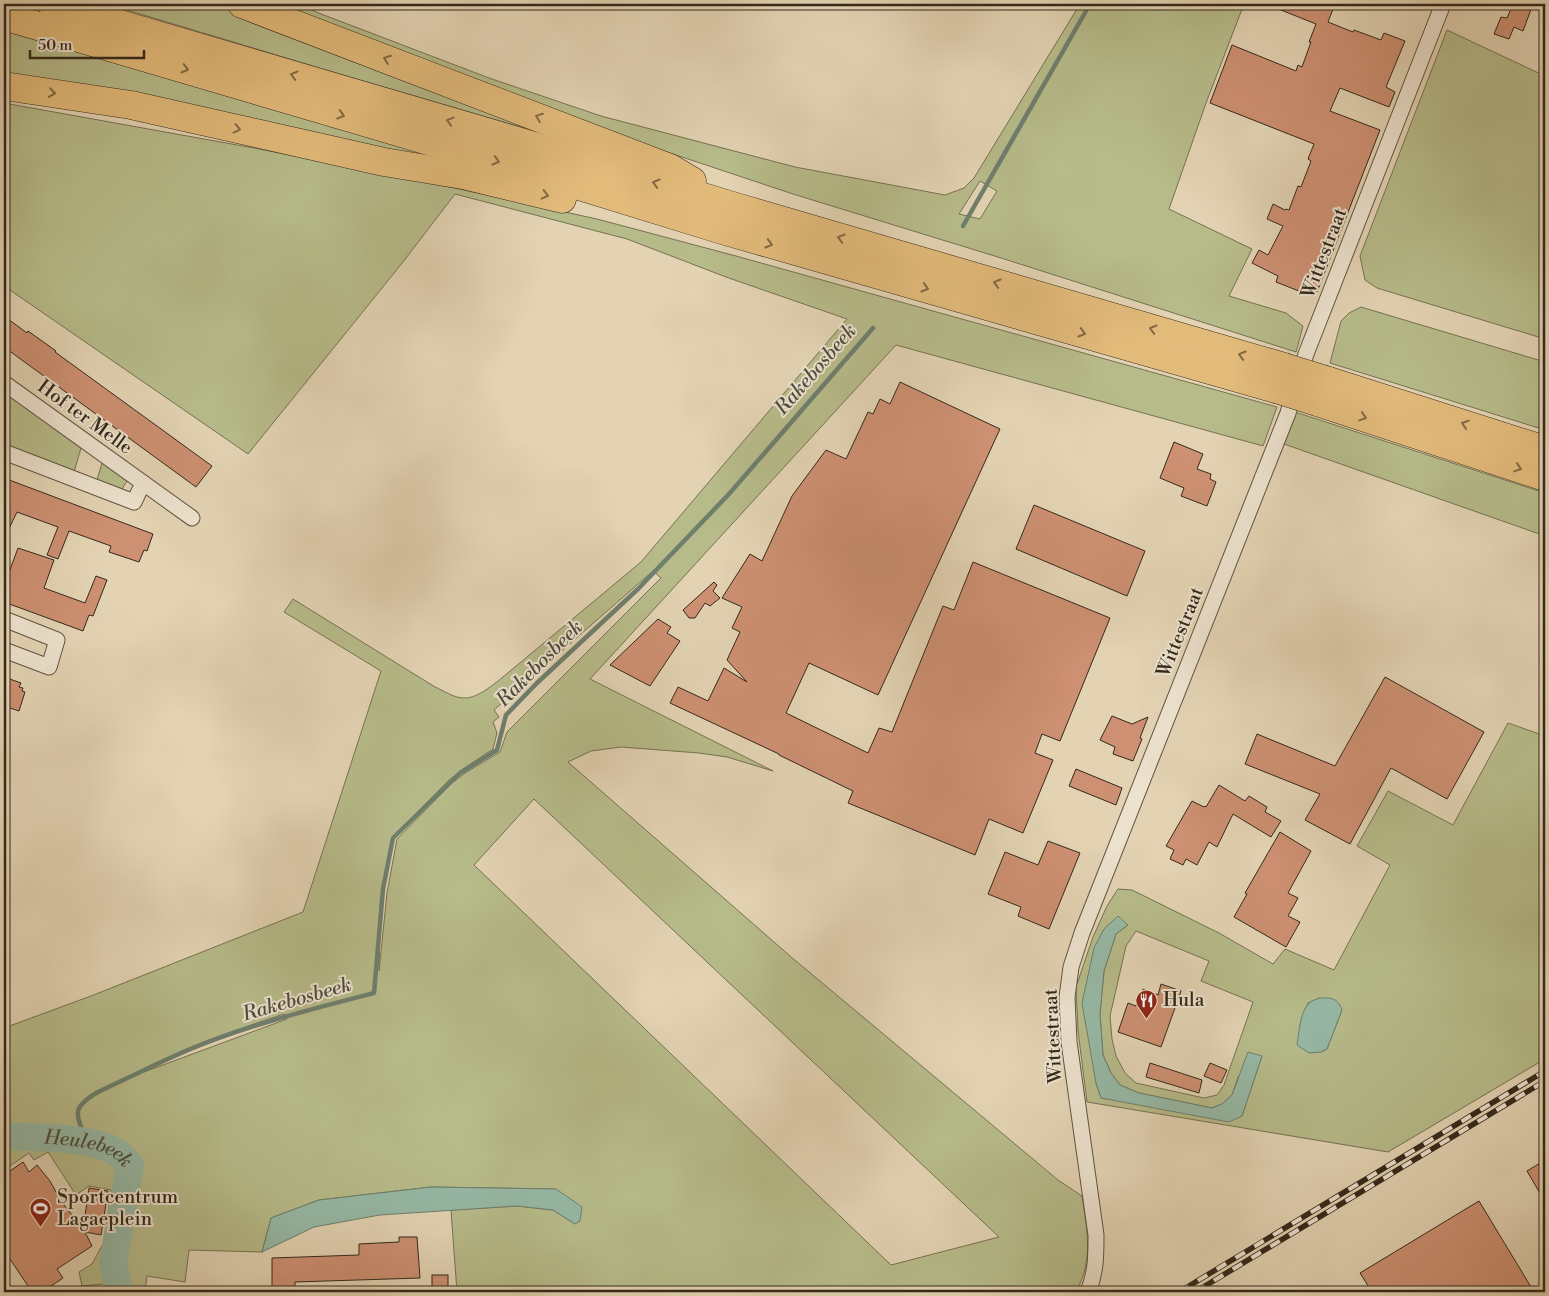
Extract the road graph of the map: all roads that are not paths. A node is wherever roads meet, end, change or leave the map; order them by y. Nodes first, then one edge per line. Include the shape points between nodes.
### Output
1 (52, 4) edge
2 (242, 4) edge
3 (1444, 4) edge
4 (4, 16) edge
5 (4, 86) edge
6 (736, 207) junction
7 (722, 230) junction
8 (1280, 378) junction
9 (4, 382) edge
10 (1322, 391) junction
11 (1545, 450) edge
12 (4, 452) edge
13 (1545, 477) edge
14 (143, 483) junction
15 (192, 518) dead end
16 (4, 619) edge
17 (4, 650) edge
18 (1088, 1292) edge

6 -> 1 highway
6 -> 2 highway via 670,168
3 - 18 street, Wittestraat via 1071,967 1067,997 1069,1042 1096,1236 1096,1260
4 -> 7 highway
5 -> 7 highway via 131,105 384,162 463,175 668,225
8 -> 6 highway
7 -> 8 highway
8 - 10 highway, bridge
9 - 14 street, Hof ter Melle
11 -> 10 highway
10 -> 13 highway
12 - 14 street via 134,502
14 - 15 street, Hof ter Melle
16 - 17 street via 57,640 49,667

